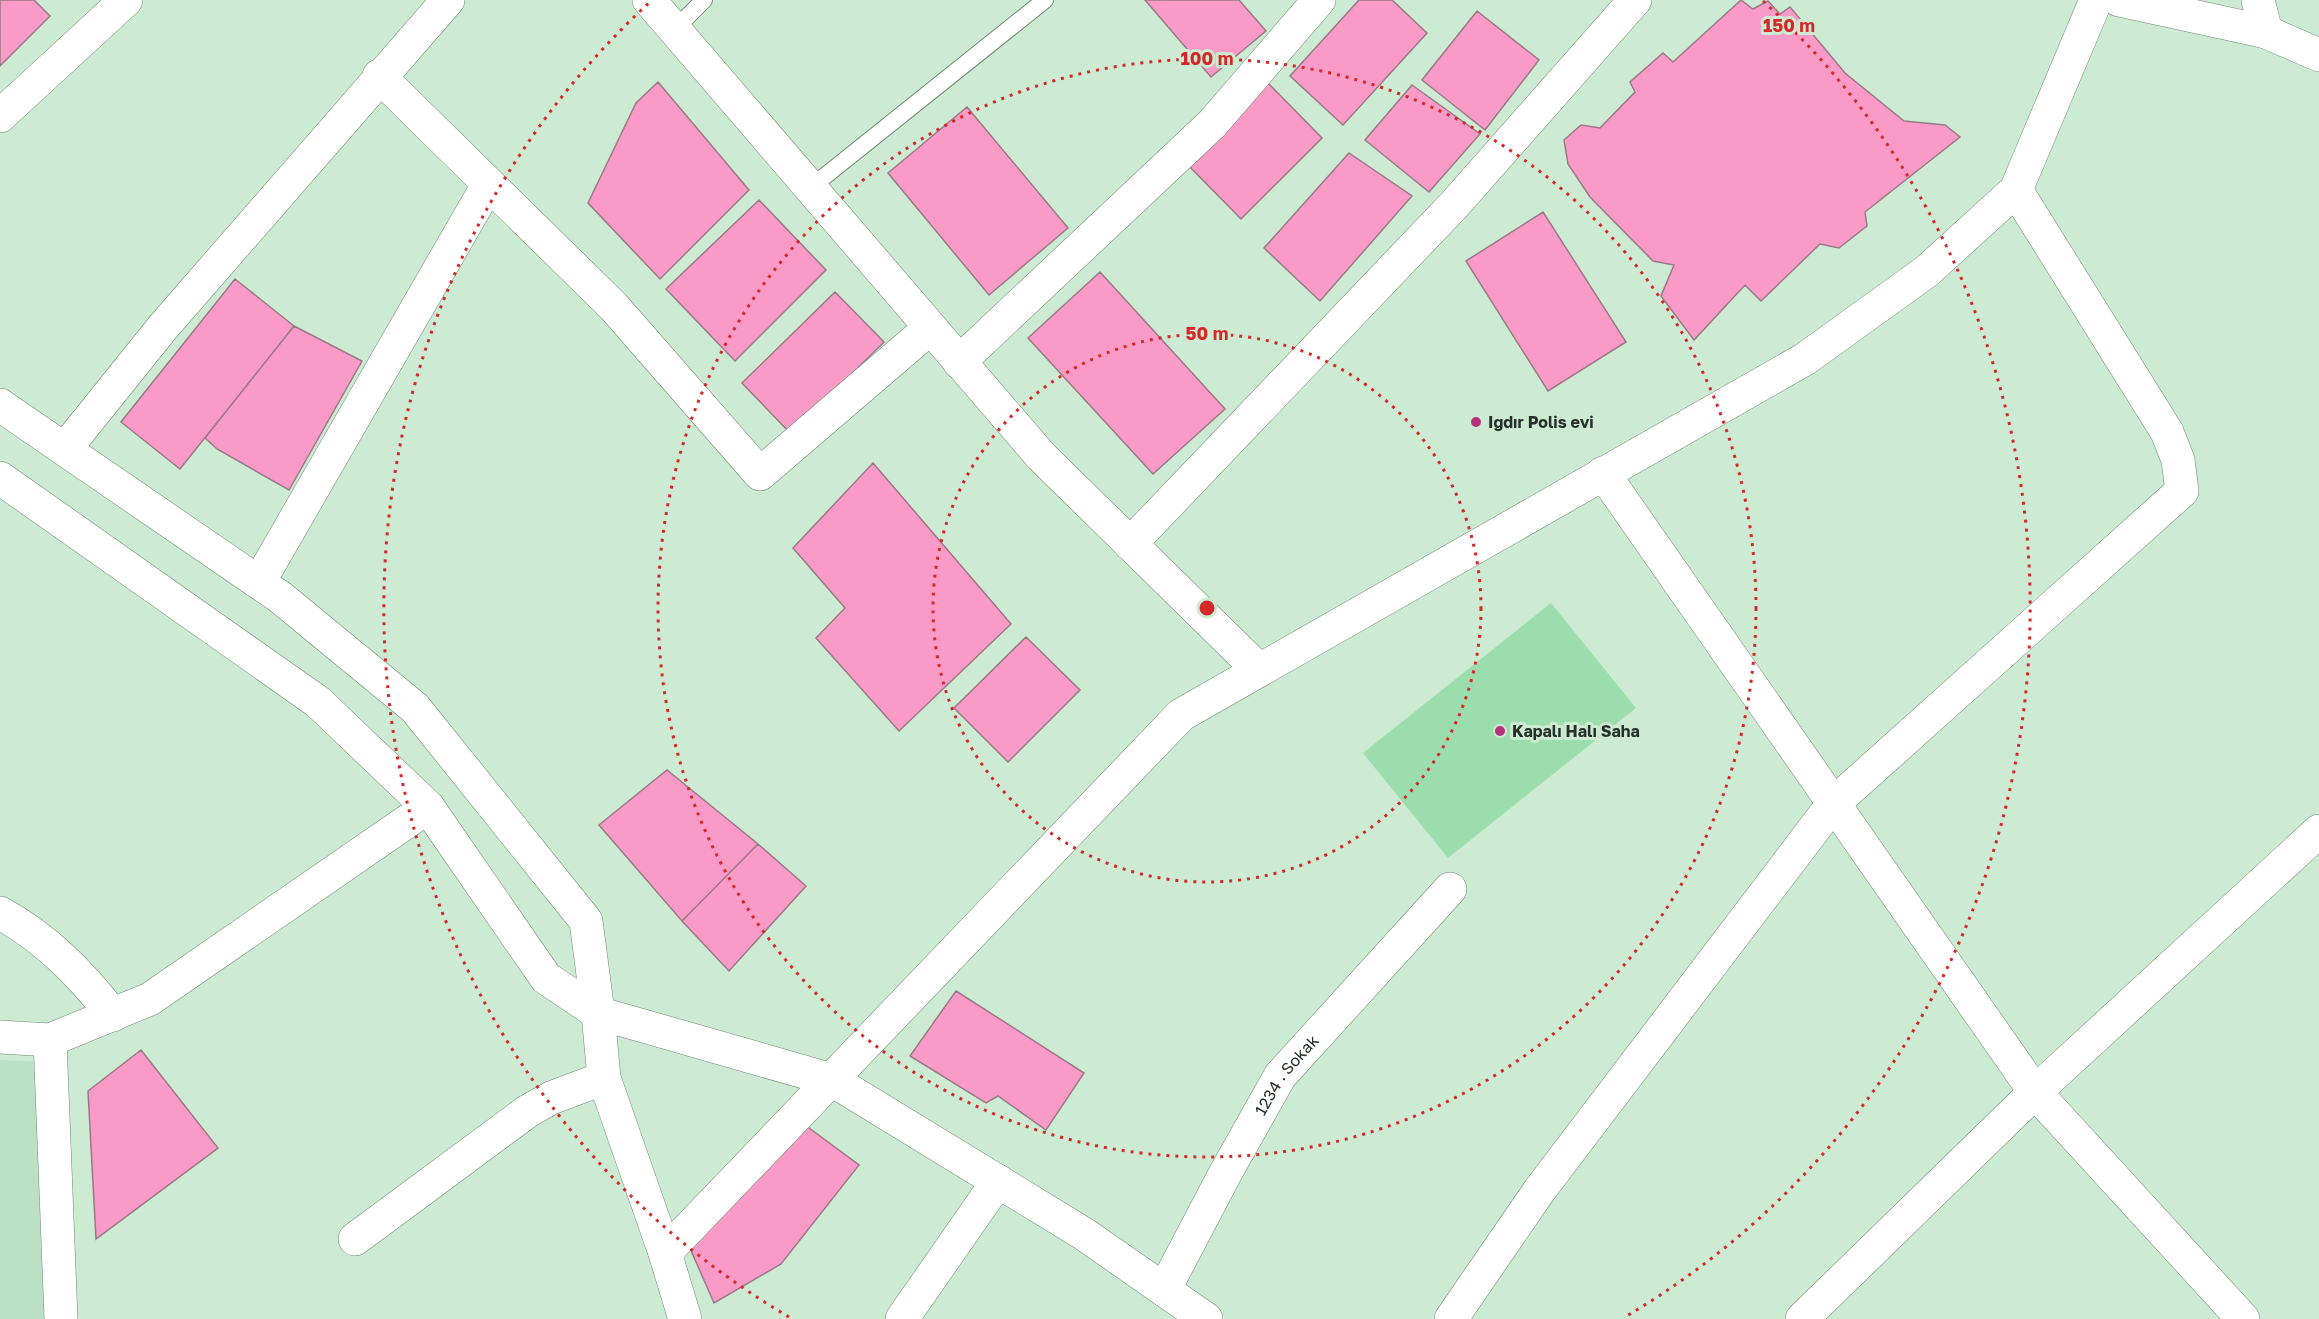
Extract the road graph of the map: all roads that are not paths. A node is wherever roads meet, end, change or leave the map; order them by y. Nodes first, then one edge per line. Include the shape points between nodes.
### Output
1 (126, 0) edge
2 (448, 0) edge
3 (649, 0) edge
4 (704, 0) edge
5 (1046, 0) edge
6 (1319, 0) edge
7 (1635, 0) edge
8 (2096, 0) edge
9 (2119, 0) edge
10 (2258, 0) edge
11 (674, 30) junction
12 (2266, 32) junction
13 (2319, 55) edge
14 (380, 76) junction
15 (0, 116) edge
16 (488, 185) junction
17 (810, 188) junction
18 (2016, 190) junction
19 (930, 328) junction
20 (960, 362) junction
21 (0, 405) edge
22 (65, 449) junction
23 (1603, 473) junction
24 (0, 478) edge
25 (1130, 544) junction
26 (259, 582) junction
27 (1259, 670) junction
28 (1833, 804) junction
29 (428, 807) junction
30 (2319, 831) edge
31 (1450, 888) dead end
32 (0, 913) edge
33 (598, 1013) junction
34 (113, 1015) junction
35 (0, 1037) edge
36 (50, 1040) junction
37 (604, 1078) junction
38 (832, 1080) junction
39 (2035, 1092) junction
40 (998, 1181) junction
41 (356, 1239) dead end
42 (665, 1253) junction
43 (1164, 1290) junction
44 (61, 1319) edge
45 (685, 1319) edge
46 (902, 1319) edge
47 (1206, 1319) edge
48 (1451, 1319) edge
49 (1802, 1319) edge
50 (2243, 1319) edge

1 - 15 street
2 - 14 street
3 - 11 street
4 - 11 lane
5 - 17 lane
6 - 20 street via 1212,124
7 - 25 street via 1454,205
8 - 18 street
9 - 12 street
10 - 12 street
11 - 17 street
12 - 13 street
14 - 16 street
14 - 22 street via 163,327
16 - 19 street via 614,307 760,474
16 - 26 street
17 - 19 street
18 - 23 street via 1927,271 1805,358
18 - 28 street via 2167,432 2178,460 2182,491
19 - 20 street
20 - 25 street via 1041,456
21 - 22 street
22 - 26 street
23 - 27 street
23 - 28 street
24 - 29 street via 318,702
25 - 27 street
26 - 33 street via 415,708 586,921
27 - 38 street via 1180,715
28 - 39 street
28 - 48 street via 1539,1191
29 - 33 street via 546,978
29 - 34 street via 150,999
30 - 39 street
31 - 43 street, 1234 . Sokak via 1280,1076
32 - 34 street via 59,954
33 - 37 street
33 - 38 street
34 - 36 street
35 - 36 street
36 - 44 street
37 - 41 street via 528,1111
37 - 42 street
38 - 40 street
38 - 42 street
39 - 49 street
39 - 50 street
40 - 43 street
40 - 46 street
42 - 45 street
43 - 47 street

